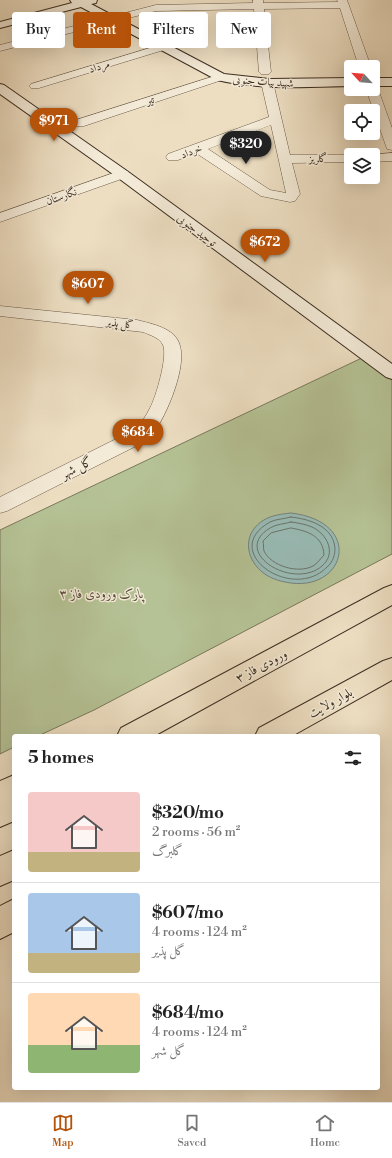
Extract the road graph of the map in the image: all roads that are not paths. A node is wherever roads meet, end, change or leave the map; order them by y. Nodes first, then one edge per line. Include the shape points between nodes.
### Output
1 (97, 0) edge
2 (77, 1) edge
3 (342, 2) edge
4 (258, 3) edge
5 (97, 12) edge
6 (131, 15) edge
7 (0, 18) edge
8 (0, 25) edge
9 (73, 30) edge
10 (0, 48) edge
11 (160, 48) edge
12 (165, 48) edge
13 (363, 60) edge
14 (221, 77) junction
15 (266, 77) junction
16 (344, 82) edge
17 (380, 82) edge
18 (392, 82) edge
19 (35, 86) dead end
20 (0, 88) edge
21 (374, 96) edge
22 (276, 119) junction
23 (80, 123) dead end
24 (392, 146) edge
25 (198, 148) junction
26 (173, 157) dead end
27 (344, 158) edge
28 (380, 158) edge
29 (392, 158) edge
30 (286, 159) junction
31 (122, 174) junction
32 (1, 216) edge
33 (0, 311) edge
34 (165, 336) joint
35 (392, 373) edge
36 (0, 506) edge
37 (392, 594) edge
38 (392, 668) edge
39 (134, 734) edge
40 (272, 734) edge
41 (12, 789) edge
42 (0, 794) edge
43 (12, 806) edge
44 (0, 814) edge
45 (12, 865) edge
46 (0, 872) edge
47 (12, 915) edge
48 (0, 924) edge

1 - 2 street
2 - 5 street, شهید بیات جنوبی
2 - 7 street
2 - 8 street
3 - 4 street
3 - 13 street
4 - 6 street via 156,8
4 - 15 street
9 - 10 street
11 - 19 street, مرداد
12 - 14 street, شهید بیات جنوبی
14 - 15 street, شهید بیات جنوبی
14 - 23 street, تیر
15 - 16 street, شهید بیات جنوبی
15 - 22 street
17 - 18 street
20 - 31 street, توحید جنوبی
21 - 24 street
22 - 25 street, خرداد
22 - 30 street
25 - 26 street, خرداد
25 - 30 street via 266,193 290,198 293,194
27 - 30 street, گلریز
28 - 29 street
31 - 32 street, نگارستان
31 - 35 street, توحید جنوبی
33 - 34 street, گل پذیر via 136,325
34 - 36 street, گل شهر via 172,345 173,362 160,407 147,429 141,435
37 - 39 main road, ورودی فاز ۳
38 - 40 main road, بلوار ولایت
41 - 42 main road
43 - 44 main road
45 - 46 main road
47 - 48 main road

